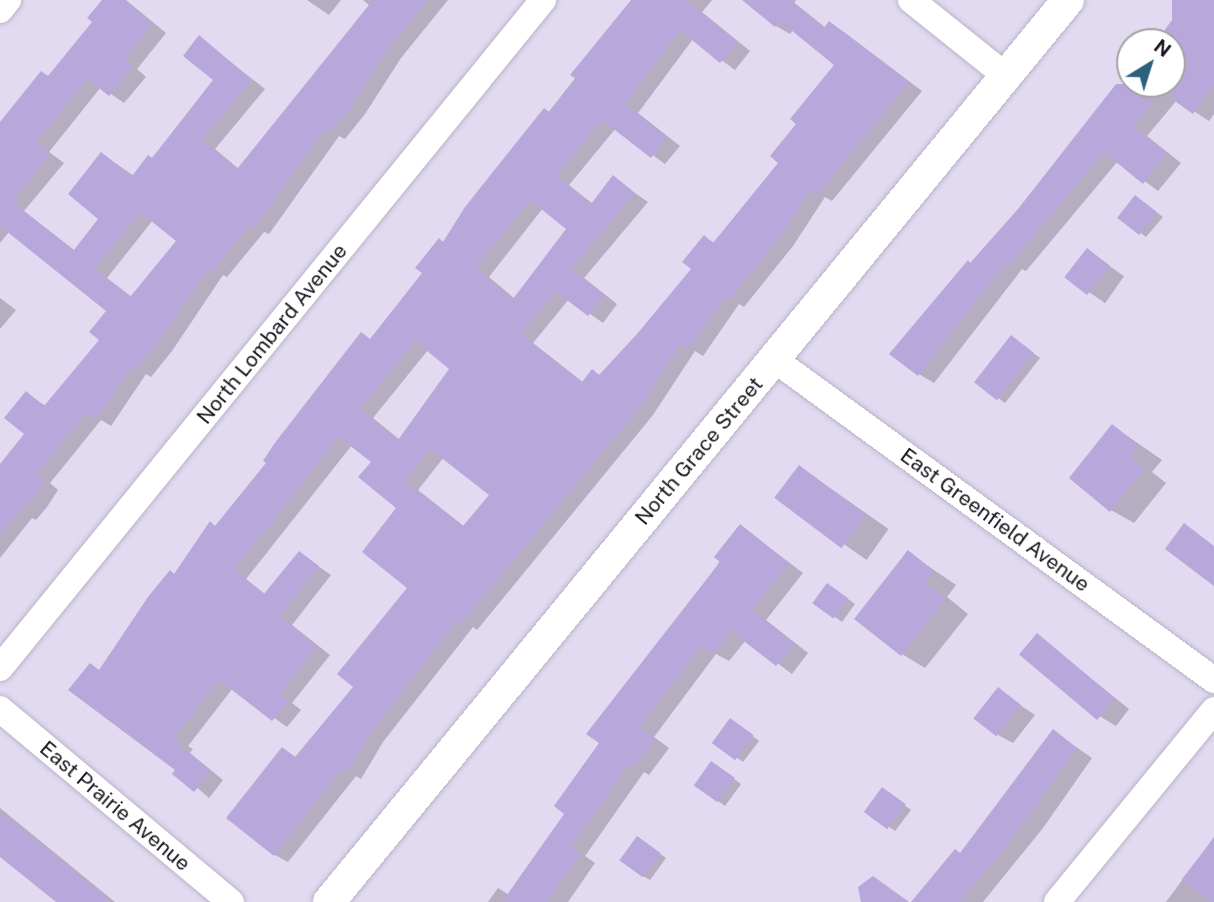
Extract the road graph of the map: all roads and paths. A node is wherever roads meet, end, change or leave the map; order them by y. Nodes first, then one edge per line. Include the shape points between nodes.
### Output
1 (8, 0) edge
2 (544, 0) edge
3 (911, 0) edge
4 (1068, 0) edge
5 (0, 10) edge
6 (1006, 76) junction
7 (775, 360) junction
8 (0, 668) edge
9 (1214, 680) edge
10 (0, 709) edge
11 (1214, 710) edge
12 (231, 902) edge
13 (329, 902) edge
14 (1058, 902) edge

1 - 5 street
2 - 8 street, North Lombard Avenue
3 - 6 street
4 - 6 street, North Grace Street
6 - 7 street, North Grace Street
7 - 9 street, East Greenfield Avenue
7 - 13 street, North Grace Street
10 - 12 street, East Prairie Avenue
11 - 14 street

